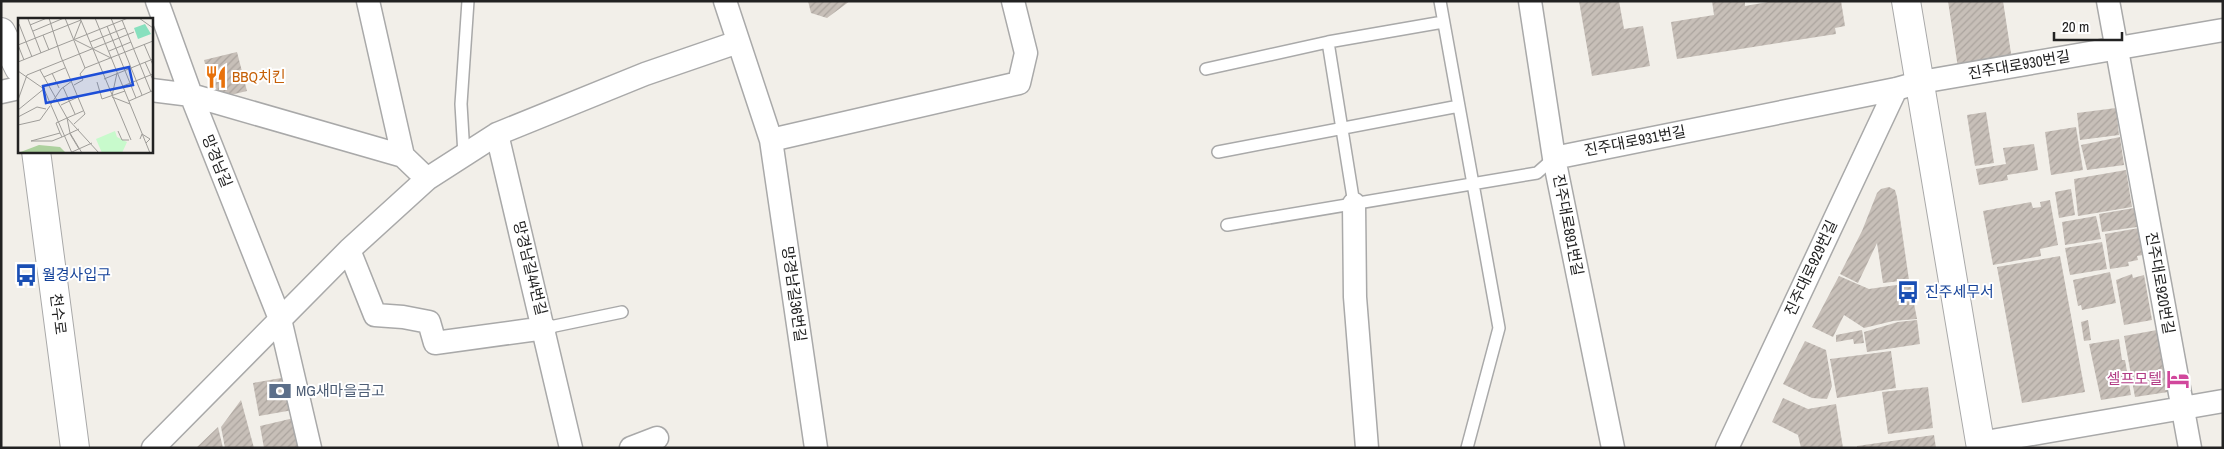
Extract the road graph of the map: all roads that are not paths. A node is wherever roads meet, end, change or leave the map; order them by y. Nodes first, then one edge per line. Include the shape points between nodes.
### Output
1 (157, 1) edge
2 (368, 1) edge
3 (468, 1) edge
4 (726, 1) edge
5 (1013, 1) edge
6 (1440, 1) edge
7 (1530, 1) edge
8 (1906, 1) edge
9 (2108, 1) edge
10 (1443, 22) junction
11 (2223, 30) edge
12 (1, 32) edge
13 (738, 42) junction
14 (1328, 42) junction
15 (2116, 48) junction
16 (18, 66) edge
17 (1206, 69) dead end
18 (1908, 86) junction
19 (18, 88) edge
20 (152, 90) edge
21 (1, 92) edge
22 (191, 95) junction
23 (1459, 106) junction
24 (1342, 129) junction
25 (497, 134) junction
26 (771, 140) junction
27 (36, 152) edge
28 (1218, 152) dead end
29 (464, 155) junction
30 (403, 156) junction
31 (1554, 158) junction
32 (427, 179) junction
33 (1472, 184) junction
34 (1354, 204) junction
35 (1227, 225) dead end
36 (349, 250) junction
37 (622, 312) dead end
38 (280, 319) junction
39 (544, 328) junction
40 (2223, 401) edge
41 (2183, 408) junction
42 (657, 438) dead end
43 (1981, 446) edge
44 (75, 448) edge
45 (153, 448) edge
46 (310, 448) edge
47 (572, 448) edge
48 (631, 448) edge
49 (816, 448) edge
50 (1367, 448) edge
51 (1467, 448) edge
52 (1613, 448) edge
53 (1727, 448) edge
54 (2190, 448) edge

1 - 22 street, 망경남길
2 - 30 street
3 - 29 lane via 462,104
4 - 13 street
5 - 26 street via 1026,53 1019,83
6 - 10 lane
7 - 31 street, 진주대로891번길
8 - 18 street
9 - 15 street
10 - 14 lane
10 - 23 lane
11 - 15 street, 진주대로930번길
12 - 16 street
13 - 25 street via 645,74
13 - 26 street, 망경남길36번길
14 - 17 lane
14 - 24 lane
15 - 18 street, 진주대로930번길
15 - 41 street, 진주대로920번길
18 - 31 street, 진주대로931번길
18 - 43 street
18 - 53 street, 진주대로929번길
19 - 21 street
20 - 22 street
22 - 30 street
22 - 38 street, 망경남길
23 - 24 lane
23 - 33 lane
24 - 28 lane
24 - 34 lane
25 - 29 street
25 - 39 street, 망경남길44번길
26 - 49 street, 망경남길36번길
27 - 44 street, 천수로
29 - 32 street
30 - 32 street
31 - 33 lane, 진주대로931번길 via 1537,173
31 - 52 street, 진주대로891번길
32 - 36 street
33 - 34 lane, 진주대로931번길
33 - 51 lane via 1499,328
34 - 35 lane, 진주대로931번길
34 - 50 street via 1355,297
36 - 38 street
36 - 39 street, 망경남길44번길 via 376,315 429,322 435,343
37 - 39 lane
38 - 45 street
38 - 46 street, 망경남길
39 - 47 street
40 - 41 street
41 - 43 street
41 - 54 street, 진주대로920번길
42 - 48 street

